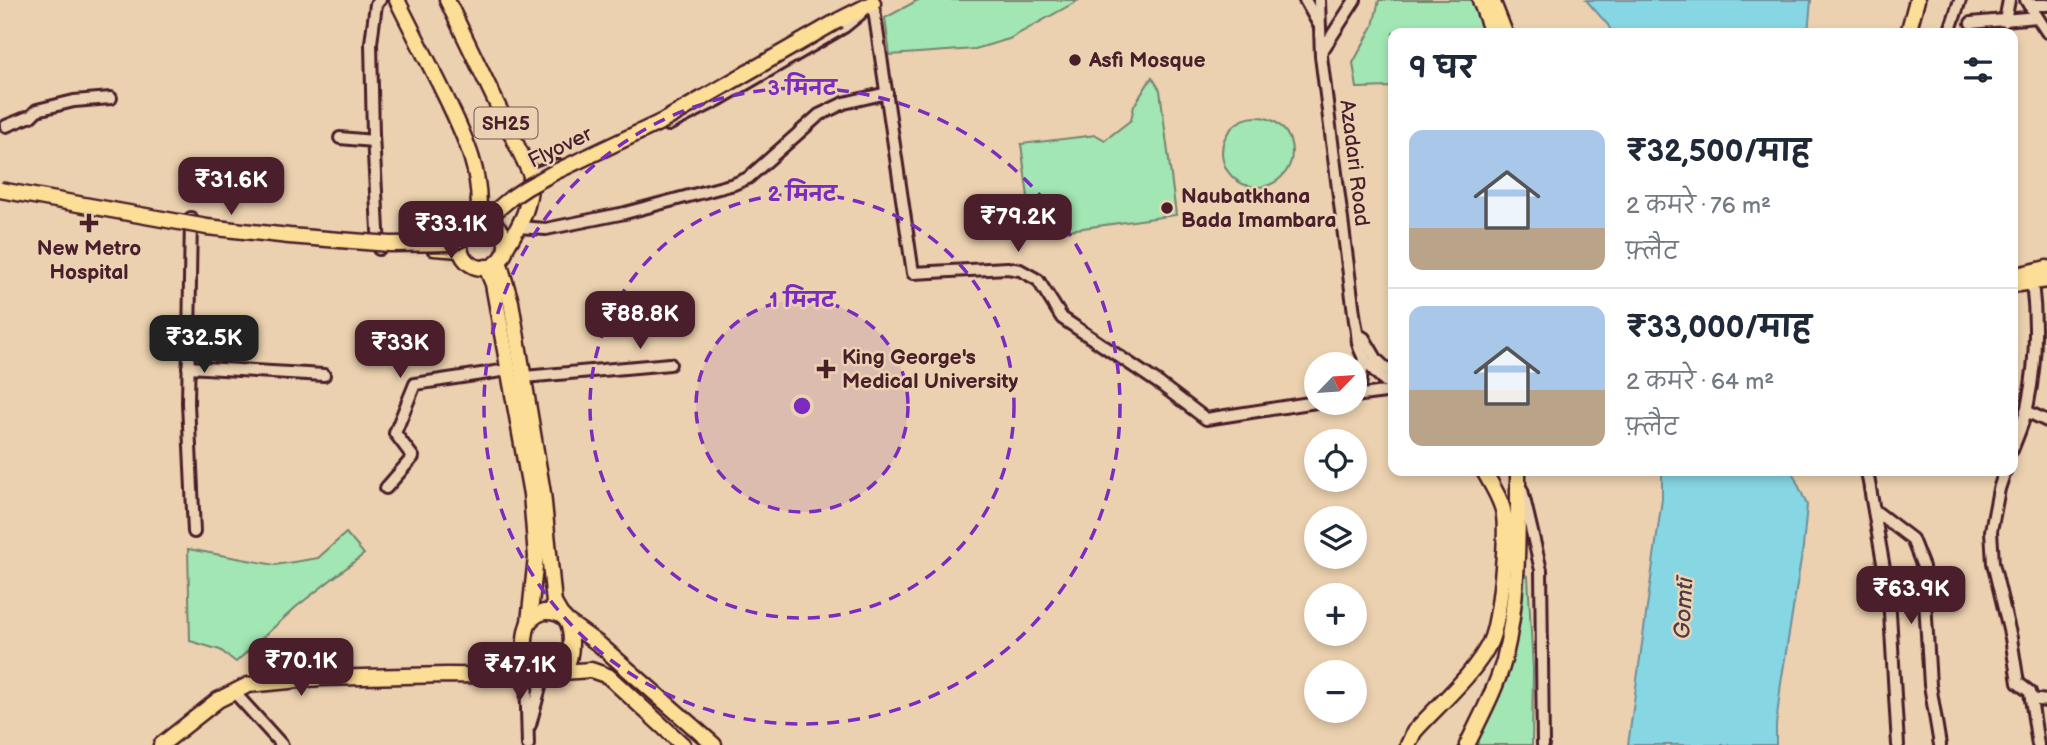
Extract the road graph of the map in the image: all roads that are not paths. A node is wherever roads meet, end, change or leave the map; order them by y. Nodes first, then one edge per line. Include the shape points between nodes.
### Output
1 (380, 0) edge
2 (397, 0) edge
3 (447, 0) edge
4 (1305, 0) edge
5 (1319, 0) edge
6 (1328, 0) edge
7 (1354, 0) edge
8 (1480, 0) edge
9 (1492, 0) edge
10 (1917, 0) edge
11 (1959, 0) edge
12 (2009, 0) edge
13 (876, 1) edge
14 (2030, 2) edge
15 (2047, 5) edge
16 (2037, 17) junction
17 (2006, 21) junction
18 (1972, 23) dead end
19 (1320, 25) junction
20 (1490, 28) edge
21 (1503, 28) edge
22 (1909, 28) edge
23 (1951, 28) edge
24 (2047, 32) edge
25 (1322, 51) junction
26 (887, 93) junction
27 (111, 98) dead end
28 (6, 126) dead end
29 (340, 138) dead end
30 (373, 141) junction
31 (531, 174) junction
32 (0, 184) edge
33 (0, 190) edge
34 (0, 196) edge
35 (191, 223) junction
36 (477, 223) junction
37 (519, 227) junction
38 (463, 233) junction
39 (379, 244) junction
40 (460, 250) junction
41 (497, 259) junction
42 (2047, 268) edge
43 (2026, 281) edge
44 (1359, 335) junction
45 (1362, 352) edge
46 (1367, 360) edge
47 (670, 364) dead end
48 (188, 367) junction
49 (508, 370) junction
50 (1388, 372) edge
51 (324, 374) dead end
52 (524, 377) junction
53 (1388, 385) edge
54 (1388, 390) edge
55 (1367, 394) edge
56 (1304, 404) edge
57 (2026, 411) junction
58 (2047, 421) edge
59 (2018, 433) edge
60 (530, 453) junction
61 (1486, 476) edge
62 (1518, 476) edge
63 (1519, 476) edge
64 (1868, 476) edge
65 (2003, 476) edge
66 (386, 488) dead end
67 (1874, 510) junction
68 (194, 532) dead end
69 (565, 619) junction
70 (529, 622) junction
71 (526, 659) junction
72 (1472, 670) junction
73 (562, 672) junction
74 (447, 675) junction
75 (526, 676) junction
76 (543, 676) junction
77 (1496, 680) junction
78 (234, 692) junction
79 (2031, 699) junction
80 (2047, 701) edge
81 (528, 740) edge
82 (704, 742) edge
83 (161, 745) edge
84 (282, 745) edge
85 (684, 745) edge
86 (1408, 745) edge
87 (1467, 745) edge
88 (1543, 745) edge
89 (1898, 745) edge
90 (1940, 745) edge
91 (2038, 745) edge

1 - 30 street via 371,43
2 - 36 main road, SH25 via 470,149 480,209
3 - 31 main road, SH25
4 - 19 street, Azadari Road
5 - 19 street
6 - 19 street
7 - 25 street
8 - 20 main road
9 - 21 main road
10 - 22 main road
11 - 23 street
12 - 17 street
13 - 26 street
13 - 31 street via 844,27 658,131
13 - 33 main road, Flyover, bridge via 663,121 526,188 452,243 390,244 289,236
14 - 15 street
14 - 16 street
16 - 17 street
16 - 24 street
17 - 18 street
19 - 25 street, Azadari Road
25 - 44 street, Azadari Road
26 - 37 street via 844,103 818,115 748,178 734,184 547,229
26 - 56 street via 913,273 1020,270 1038,279 1062,318 1206,419
27 - 28 street via 37,110
29 - 30 street
30 - 39 street
31 - 37 main road via 530,196
32 - 35 main road
34 - 35 main road
35 - 39 main road
35 - 48 street
36 - 38 main road
36 - 41 main road via 486,222 502,233
37 - 41 main road
38 - 39 main road
38 - 40 main road
39 - 40 main road
40 - 41 main road via 465,260 479,268
41 - 49 main road via 492,284
41 - 52 main road via 511,302
42 - 43 main road
43 - 57 street via 2036,317
44 - 45 street, Azadari Road
44 - 50 street
46 - 53 street
47 - 52 street
48 - 51 street
48 - 68 street
49 - 60 main road
49 - 66 street via 415,384 395,433 414,457
52 - 60 main road
54 - 55 street
57 - 58 street
57 - 59 street
60 - 69 main road via 543,493 554,603
60 - 70 main road via 536,557
61 - 72 main road via 1504,513 1504,544 1497,620 1490,642
62 - 77 main road via 1518,562 1508,640
63 - 88 street via 1541,570
64 - 67 street
65 - 79 street via 1992,531 1993,563 2018,683
67 - 89 street via 1889,597
67 - 90 street via 1912,539 1923,567 1930,685
69 - 70 main road via 544,612
69 - 73 main road via 571,629 571,656
69 - 82 main road via 600,645
70 - 71 main road
71 - 74 main road via 513,667
71 - 75 street
71 - 76 main road via 530,668
72 - 77 main road
72 - 86 main road
73 - 76 main road
73 - 85 main road via 591,670 608,676
74 - 75 main road
74 - 78 main road via 320,678 248,685
75 - 76 main road
75 - 81 street
76 - 81 street
77 - 87 main road
78 - 83 main road
78 - 84 street
79 - 80 street
79 - 91 street

